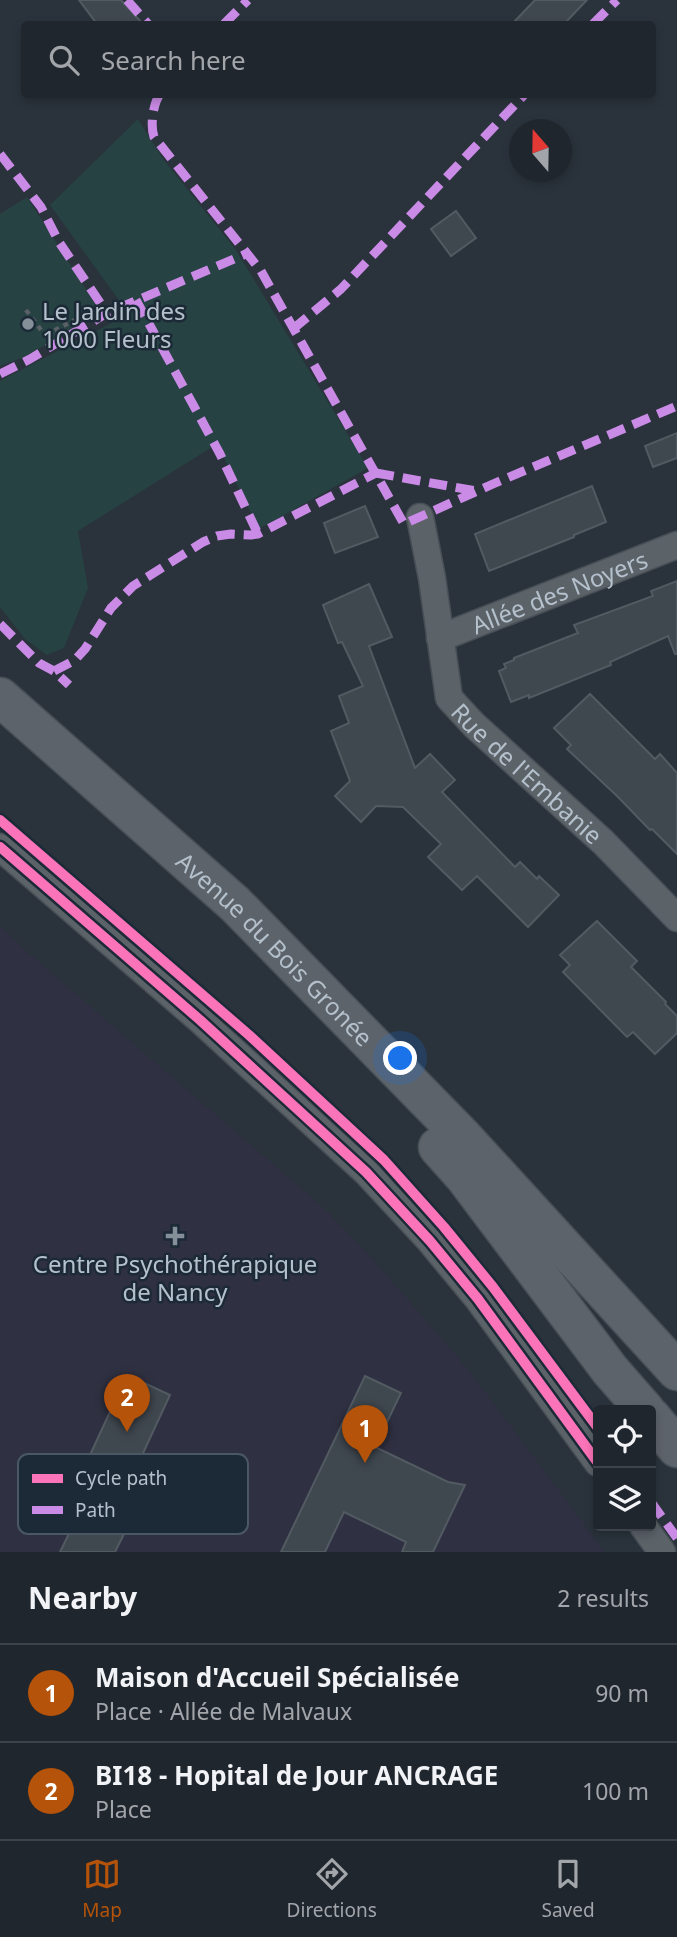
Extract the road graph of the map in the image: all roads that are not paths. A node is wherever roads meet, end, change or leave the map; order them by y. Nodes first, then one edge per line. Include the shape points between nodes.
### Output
1 (420, 517) dead end
2 (677, 545) edge
3 (440, 638) junction
4 (0, 697) edge
5 (0, 727) edge
6 (0, 847) edge
7 (677, 918) edge
8 (677, 1371) edge
9 (641, 1405) edge
10 (656, 1423) edge
11 (677, 1448) edge
12 (593, 1456) edge
13 (647, 1531) edge
14 (662, 1552) edge

1 - 3 street, Rue de l'Embanie
2 - 3 street, Allée des Noyers
3 - 7 street, Rue de l'Embanie via 449,698 455,706 603,842
4 - 8 main road, Avenue du Bois Gronée via 235,904 463,1137
5 - 9 main road, Avenue du Bois Gronée via 223,923 380,1082 464,1176
6 - 12 street via 366,1172 478,1299
10 - 11 main road
13 - 14 street

